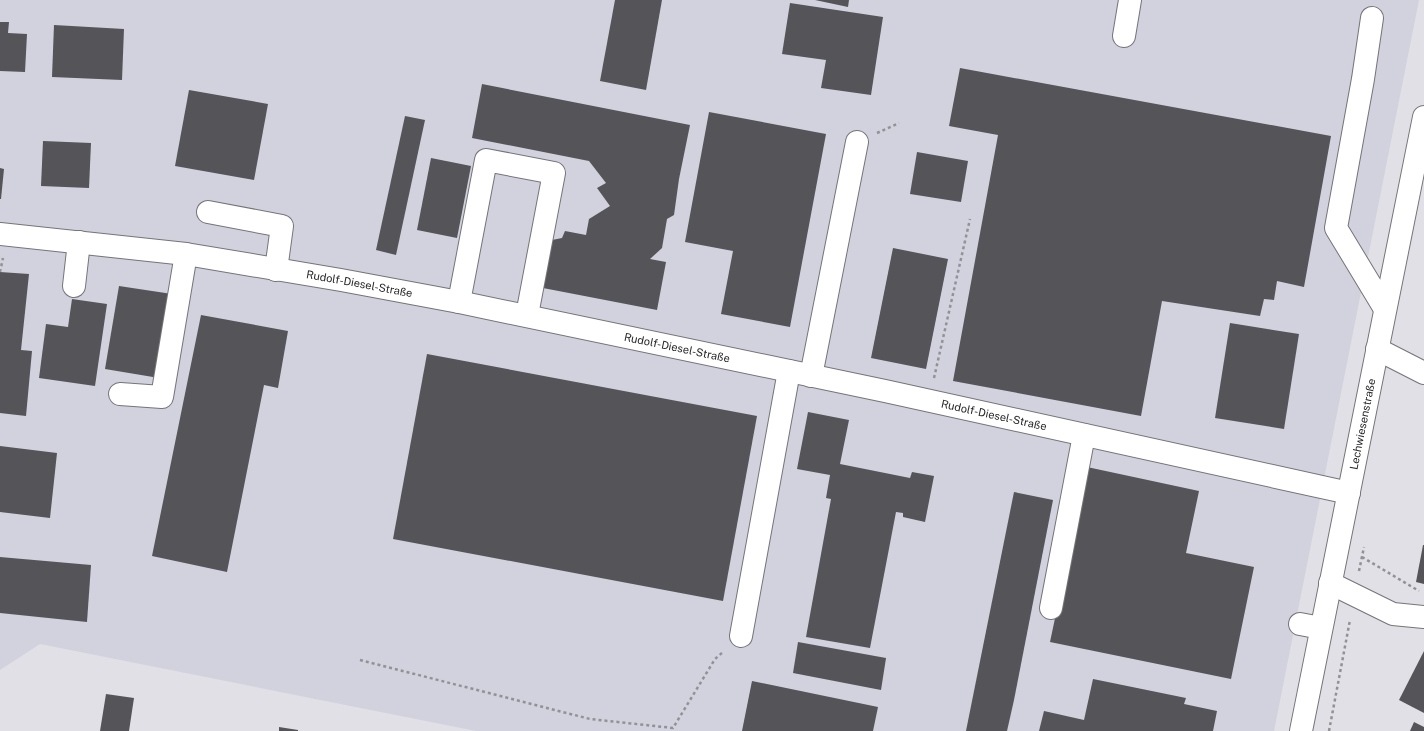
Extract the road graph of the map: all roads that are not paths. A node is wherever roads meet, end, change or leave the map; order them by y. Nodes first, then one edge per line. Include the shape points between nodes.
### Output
1 (1130, 0) edge
2 (1372, 18) dead end
3 (1124, 36) dead end
4 (1424, 117) edge
5 (857, 142) dead end
6 (208, 212) dead end
7 (0, 234) edge
8 (79, 242) junction
9 (186, 254) junction
10 (276, 270) junction
11 (74, 286) dead end
12 (459, 302) junction
13 (1385, 309) junction
14 (527, 315) junction
15 (1377, 349) junction
16 (789, 371) junction
17 (1424, 373) edge
18 (811, 376) junction
19 (120, 394) dead end
20 (1084, 435) junction
21 (1349, 493) junction
22 (1330, 583) junction
23 (1051, 608) dead end
24 (1424, 617) edge
25 (1300, 624) dead end
26 (1321, 628) junction
27 (741, 636) road end
28 (1300, 731) edge

1 - 3 street
2 - 13 street via 1336,228
4 - 13 street, Lechwiesenstraße
5 - 18 street
6 - 10 street via 282,226
7 - 8 street, Rudolf-Diesel-Straße
8 - 9 street, Rudolf-Diesel-Straße
8 - 11 street
9 - 10 street, Rudolf-Diesel-Straße
9 - 19 street via 162,397
10 - 12 street, Rudolf-Diesel-Straße
12 - 14 street, Rudolf-Diesel-Straße
12 - 14 street via 486,160 554,173
13 - 15 street, Lechwiesenstraße
14 - 16 street, Rudolf-Diesel-Straße
15 - 17 street
15 - 21 street, Lechwiesenstraße
16 - 18 street, Rudolf-Diesel-Straße
16 - 27 street
18 - 20 street, Rudolf-Diesel-Straße
20 - 21 street, Rudolf-Diesel-Straße via 1270,481
20 - 23 street
21 - 22 street, Lechwiesenstraße
22 - 24 street via 1393,614
22 - 26 street, Lechwiesenstraße
25 - 26 street
26 - 28 street, Lechwiesenstraße

